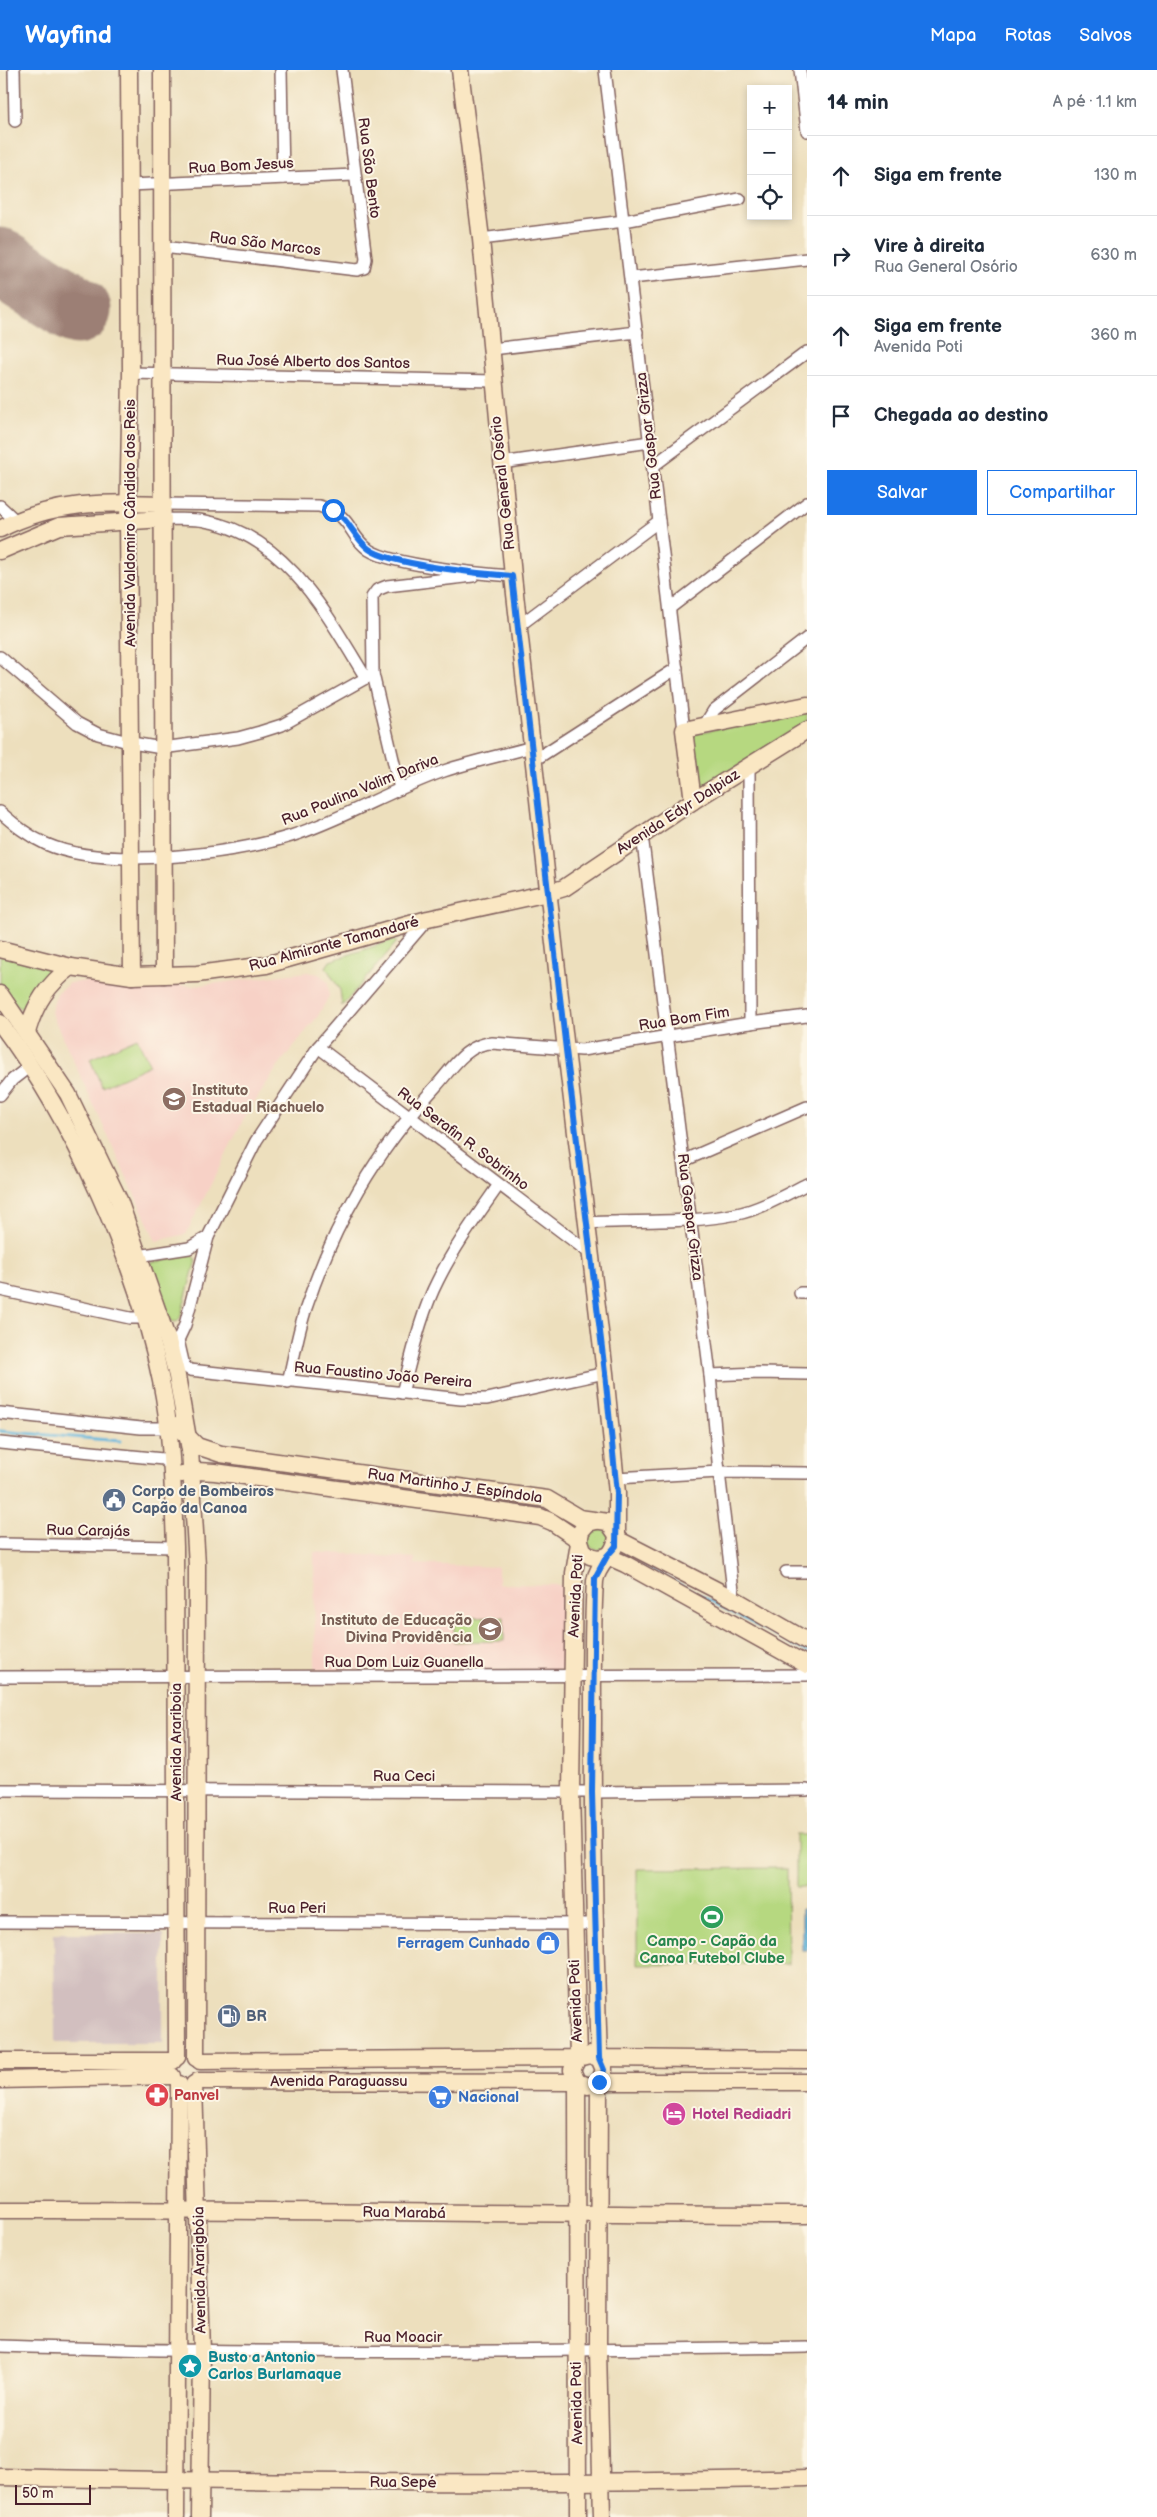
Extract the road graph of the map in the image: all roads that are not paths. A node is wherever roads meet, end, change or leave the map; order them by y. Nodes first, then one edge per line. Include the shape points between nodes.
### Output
1 (14, 70) edge
2 (129, 70) edge
3 (162, 70) edge
4 (281, 70) edge
5 (342, 70) edge
6 (460, 70) edge
7 (605, 70) edge
8 (800, 70) edge
9 (15, 121) dead end
10 (807, 130) edge
11 (354, 175) junction
12 (282, 178) junction
13 (162, 185) junction
14 (130, 186) junction
15 (740, 199) dead end
16 (624, 221) junction
17 (481, 239) junction
18 (163, 247) junction
19 (807, 259) edge
20 (364, 268) joint
21 (631, 278) junction
22 (637, 332) junction
23 (492, 349) junction
24 (807, 352) edge
25 (131, 373) junction
26 (163, 374) junction
27 (494, 381) junction
28 (650, 442) junction
29 (501, 462) junction
30 (653, 466) junction
31 (129, 503) junction
32 (807, 503) edge
33 (0, 506) edge
34 (54, 508) junction
35 (163, 512) junction
36 (16, 521) junction
37 (128, 521) junction
38 (659, 521) junction
39 (59, 526) junction
40 (0, 529) edge
41 (24, 539) junction
42 (0, 551) edge
43 (482, 574) junction
44 (512, 576) junction
45 (670, 608) junction
46 (520, 625) junction
47 (807, 638) edge
48 (0, 657) edge
49 (677, 668) junction
50 (370, 676) junction
51 (807, 705) edge
52 (704, 726) junction
53 (684, 730) junction
54 (807, 730) edge
55 (132, 743) junction
56 (162, 748) junction
57 (532, 754) junction
58 (749, 766) junction
59 (400, 789) junction
60 (693, 801) junction
61 (0, 812) edge
62 (642, 835) junction
63 (163, 856) junction
64 (132, 857) junction
65 (548, 893) junction
66 (428, 918) junction
67 (0, 949) edge
68 (70, 967) junction
69 (164, 975) junction
70 (132, 976) junction
71 (0, 994) edge
72 (807, 1016) edge
73 (0, 1023) edge
74 (750, 1023) junction
75 (27, 1032) junction
76 (667, 1037) junction
77 (318, 1047) junction
78 (566, 1050) junction
79 (30, 1066) junction
80 (0, 1095) edge
81 (807, 1107) edge
82 (408, 1117) junction
83 (683, 1161) junction
84 (807, 1184) edge
85 (498, 1186) junction
86 (690, 1221) junction
87 (587, 1223) junction
88 (208, 1237) junction
89 (591, 1254) junction
90 (138, 1256) junction
91 (0, 1290) edge
92 (144, 1318) junction
93 (173, 1340) junction
94 (605, 1373) junction
95 (807, 1374) edge
96 (710, 1375) junction
97 (288, 1382) junction
98 (402, 1393) junction
99 (0, 1412) edge
100 (167, 1428) junction
101 (187, 1436) junction
102 (0, 1443) edge
103 (171, 1466) junction
104 (719, 1472) junction
105 (192, 1473) junction
106 (807, 1473) edge
107 (616, 1485) junction
108 (598, 1520) junction
109 (617, 1537) junction
110 (580, 1541) junction
111 (0, 1544) edge
112 (176, 1547) junction
113 (607, 1556) junction
114 (176, 1564) junction
115 (197, 1565) junction
116 (786, 1572) dead end
117 (807, 1572) edge
118 (734, 1599) junction
119 (176, 1601) junction
120 (197, 1601) junction
121 (807, 1641) edge
122 (807, 1664) edge
123 (807, 1675) edge
124 (593, 1676) junction
125 (0, 1677) edge
126 (176, 1677) junction
127 (197, 1677) junction
128 (573, 1677) junction
129 (197, 1708) junction
130 (176, 1709) junction
131 (176, 1789) junction
132 (0, 1790) edge
133 (198, 1790) junction
134 (807, 1790) edge
135 (571, 1792) junction
136 (592, 1792) junction
137 (176, 1842) junction
138 (198, 1842) junction
139 (0, 1922) edge
140 (574, 1922) junction
141 (176, 1923) junction
142 (198, 1923) junction
143 (595, 1924) junction
144 (578, 2058) junction
145 (599, 2058) junction
146 (198, 2060) junction
147 (807, 2060) edge
148 (0, 2061) edge
149 (182, 2074) junction
150 (0, 2080) edge
151 (577, 2082) junction
152 (599, 2082) junction
153 (807, 2082) edge
154 (0, 2210) edge
155 (176, 2210) junction
156 (199, 2210) junction
157 (598, 2215) junction
158 (807, 2215) edge
159 (578, 2216) junction
160 (0, 2346) edge
161 (807, 2347) edge
162 (598, 2350) junction
163 (576, 2351) junction
164 (177, 2352) junction
165 (202, 2352) junction
166 (0, 2477) edge
167 (807, 2478) edge
168 (176, 2481) junction
169 (199, 2482) junction
170 (578, 2482) junction
171 (603, 2483) junction
172 (176, 2517) edge
173 (200, 2517) edge
174 (578, 2517) edge
175 (602, 2517) edge

1 - 9 street
2 - 14 street, Avenida Valdomiro Cândido dos Reis
3 - 13 street
4 - 12 street
5 - 11 street, Rua São Bento
6 - 17 street, Rua General Osório
7 - 16 street, Rua Gaspar Grizza
8 - 10 street
11 - 12 street, Rua Bom Jesus
11 - 20 street, Rua São Bento via 366,259
12 - 13 street, Rua Bom Jesus
13 - 14 street, Rua Bom Jesus
13 - 18 street
14 - 25 street, Avenida Valdomiro Cândido dos Reis
15 - 16 street
16 - 17 street
16 - 21 street, Rua Gaspar Grizza
17 - 23 street, Rua General Osório
18 - 20 street, Rua São Marcos via 357,270
18 - 26 street
19 - 21 street
21 - 22 street, Rua Gaspar Grizza
22 - 23 street
22 - 28 street, Rua Gaspar Grizza
23 - 27 street, Rua General Osório
24 - 30 street
25 - 26 street, Rua José Alberto dos Santos
25 - 31 street, Avenida Valdomiro Cândido dos Reis
26 - 27 street, Rua José Alberto dos Santos
26 - 35 street
27 - 29 street, Rua General Osório
28 - 29 street
28 - 30 street, Rua Gaspar Grizza
29 - 44 street, Rua General Osório
30 - 38 street, Rua Gaspar Grizza
31 - 34 street
31 - 35 street
31 - 37 street, Avenida Valdomiro Cândido dos Reis
32 - 45 street
33 - 36 street
34 - 36 street
34 - 39 street
35 - 37 street
35 - 43 street via 319,506 341,514 369,550 386,558
35 - 50 street via 228,527 271,552 311,592
35 - 56 street
36 - 40 street
36 - 41 street
37 - 39 street
37 - 55 street, Avenida Valdomiro Cândido dos Reis
38 - 45 street, Rua Gaspar Grizza
38 - 46 street
39 - 41 street
41 - 42 street
43 - 44 street
43 - 50 street via 377,590 370,604
44 - 46 street, Rua General Osório
45 - 49 street, Rua Gaspar Grizza
46 - 57 street, Rua General Osório
47 - 52 street via 714,710
48 - 55 street via 78,723 98,734
49 - 53 street, Rua Gaspar Grizza
49 - 57 street, Rua Paulina Valim Dariva
50 - 56 street via 282,724 260,732
50 - 59 street
51 - 52 street
52 - 53 street
53 - 60 street, Rua Gaspar Grizza
54 - 58 street, Avenida Edyr Dalpiaz
55 - 56 street
55 - 64 street, Avenida Valdomiro Cândido dos Reis
56 - 63 street
57 - 59 street, Rua Paulina Valim Dariva via 445,770
57 - 65 street, Rua General Osório
58 - 60 street, Avenida Edyr Dalpiaz
58 - 74 street
59 - 63 street, Rua Paulina Valim Dariva via 293,835 246,848
60 - 62 street, Avenida Edyr Dalpiaz
61 - 64 street, Rua Paulina Valim Dariva via 23,833 48,845 81,855
62 - 65 street, Avenida Edyr Dalpiaz via 564,888
62 - 76 street, Rua Gaspar Grizza
63 - 64 street, Rua Paulina Valim Dariva
63 - 69 street
64 - 70 street, Avenida Valdomiro Cândido dos Reis
65 - 66 street, Rua Almirante Tamandaré
65 - 78 street, Rua General Osório
66 - 69 street, Rua Almirante Tamandaré via 266,965
66 - 77 street
67 - 68 street, Rua Almirante Tamandaré
68 - 70 street, Rua Almirante Tamandaré
68 - 75 street via 41,996
69 - 70 street, Rua Almirante Tamandaré
71 - 75 street, Avenida Arariboia
72 - 74 street, Rua Bom Fim
73 - 79 street, Avenida Arariboia
74 - 76 street, Rua Bom Fim
75 - 90 street, Avenida Arariboia via 84,1124 119,1200
76 - 78 street, Rua Bom Fim
76 - 83 street, Rua Gaspar Grizza
77 - 82 street, Rua Serafin R. Sobrinho
77 - 88 street via 256,1141
78 - 82 street, Rua Bom Fim via 484,1043 468,1051
78 - 87 street, Rua General Osório
79 - 80 street
79 - 92 street, Avenida Arariboia via 61,1116 102,1205
81 - 83 street
82 - 85 street, Rua Serafin R. Sobrinho
82 - 97 street, Rua Bom Fim via 353,1198 329,1248 306,1310
83 - 86 street, Rua Gaspar Grizza
84 - 86 street via 744,1212
85 - 89 street, Rua Serafin R. Sobrinho
85 - 98 street via 437,1281
86 - 87 street
86 - 96 street, Rua Gaspar Grizza
87 - 89 street, Rua General Osório
88 - 90 street via 189,1248
88 - 93 street via 185,1325
89 - 94 street, Rua General Osório
90 - 93 street, Avenida Arariboia
91 - 92 street via 130,1318
92 - 100 street, Avenida Arariboia via 161,1382
93 - 97 street, Rua Faustino João Pereira via 184,1366 190,1370
93 - 101 street, Avenida Arariboia
94 - 98 street, Rua Faustino João Pereira via 487,1399
94 - 107 street, Rua General Osório
95 - 96 street
96 - 104 street, Rua Gaspar Grizza
97 - 98 street, Rua Faustino João Pereira
99 - 100 street
100 - 101 street, Rua Martinho J. Espíndola via 176,1425
100 - 103 street, Avenida Arariboia
101 - 105 street, Avenida Arariboia
101 - 108 street, Rua Martinho J. Espíndola via 197,1446 221,1454 547,1499 579,1518
102 - 103 street via 163,1459
103 - 105 street via 180,1474
103 - 112 street, Avenida Arariboia
104 - 106 street
104 - 107 street
104 - 118 street, Rua Gaspar Grizza
105 - 110 street, Rua Martinho J. Espíndola via 215,1472 540,1517
105 - 115 street, Avenida Arariboia
107 - 108 street
107 - 109 street, Rua General Osório
108 - 109 street, Rua Martinho J. Espíndola via 608,1522
108 - 110 street, Avenida Poti via 588,1523 581,1531
109 - 113 street, Avenida Poti via 616,1546
109 - 118 street, Rua Martinho J. Espíndola
110 - 113 street, Rua Martinho J. Espíndola via 590,1556
110 - 128 street, Avenida Poti via 574,1573
111 - 112 street, Rua Carajás
112 - 114 street, Avenida Arariboia
113 - 122 street, Rua Martinho J. Espíndola
113 - 124 street, Avenida Poti via 595,1578
114 - 115 street
114 - 119 street, Avenida Arariboia
115 - 120 street, Avenida Arariboia
116 - 117 street
118 - 121 street, Rua Martinho J. Espíndola
119 - 120 street
119 - 126 street, Avenida Arariboia
120 - 127 street, Avenida Arariboia
123 - 124 street, Rua Dom Luiz Guanella
124 - 128 street, Rua Dom Luiz Guanella
124 - 136 street, Avenida Poti
125 - 126 street, Rua Dom Luiz Guanella
126 - 127 street, Rua Dom Luiz Guanella
126 - 130 street, Avenida Arariboia
127 - 128 street, Rua Dom Luiz Guanella
127 - 129 street, Avenida Arariboia
128 - 135 street, Avenida Poti
129 - 130 street
129 - 133 street, Avenida Arariboia
130 - 131 street, Avenida Arariboia
131 - 132 street, Rua Ceci
131 - 133 street, Rua Ceci
131 - 137 street, Avenida Arariboia
133 - 135 street, Rua Ceci
133 - 138 street, Avenida Arariboia
134 - 136 street, Rua Ceci
135 - 136 street, Rua Ceci
135 - 140 street, Avenida Poti
136 - 143 street, Avenida Poti
137 - 138 street
137 - 141 street, Avenida Arariboia
138 - 142 street, Avenida Arariboia
139 - 141 street, Rua Peri
140 - 142 street, Rua Peri
140 - 143 street, Rua Peri
140 - 144 street, Avenida Poti
141 - 142 street, Rua Peri
141 - 149 street, Avenida Arariboia
142 - 146 street, Avenida Arariboia
143 - 145 street, Avenida Poti
144 - 145 street, Avenida Paraguassu via 589,2055
144 - 146 street, Avenida Paraguassu
144 - 151 street, Avenida Poti via 572,2070
145 - 147 street, Avenida Paraguassu
145 - 152 street, Avenida Poti via 604,2070
146 - 149 street, Avenida Arariboia via 202,2071
146 - 149 street, Avenida Paraguassu via 187,2054
148 - 149 street, Avenida Paraguassu
149 - 150 street, Avenida Paraguassu
149 - 151 street, Avenida Paraguassu
149 - 155 street, Avenida Ararigbóia
149 - 156 street, Avenida Ararigbóia
151 - 152 street, Avenida Paraguassu via 588,2086
151 - 159 street, Avenida Poti
152 - 153 street, Avenida Paraguassu
152 - 157 street, Avenida Poti
154 - 155 street, Rua Marabá
155 - 156 street, Rua Marabá
155 - 164 street, Avenida Ararigbóia
156 - 159 street, Rua Marabá
156 - 165 street, Avenida Ararigbóia
157 - 158 street, Rua Marabá
157 - 159 street, Rua Marabá
157 - 162 street, Avenida Poti
159 - 163 street, Avenida Poti
160 - 164 street, Rua Moacir
161 - 162 street, Rua Moacir
162 - 163 street, Rua Moacir
162 - 171 street, Avenida Poti
163 - 165 street, Rua Moacir
163 - 170 street, Avenida Poti
164 - 165 street, Rua Moacir
164 - 168 street, Avenida Ararigbóia
165 - 169 street, Avenida Ararigbóia
166 - 168 street, Rua Sepé
167 - 171 street, Rua Sepé
168 - 169 street, Rua Sepé
168 - 172 street, Avenida Ararigbóia
169 - 170 street, Rua Sepé
169 - 173 street, Avenida Ararigbóia
170 - 171 street, Rua Sepé
170 - 174 street, Avenida Poti
171 - 175 street, Avenida Poti

